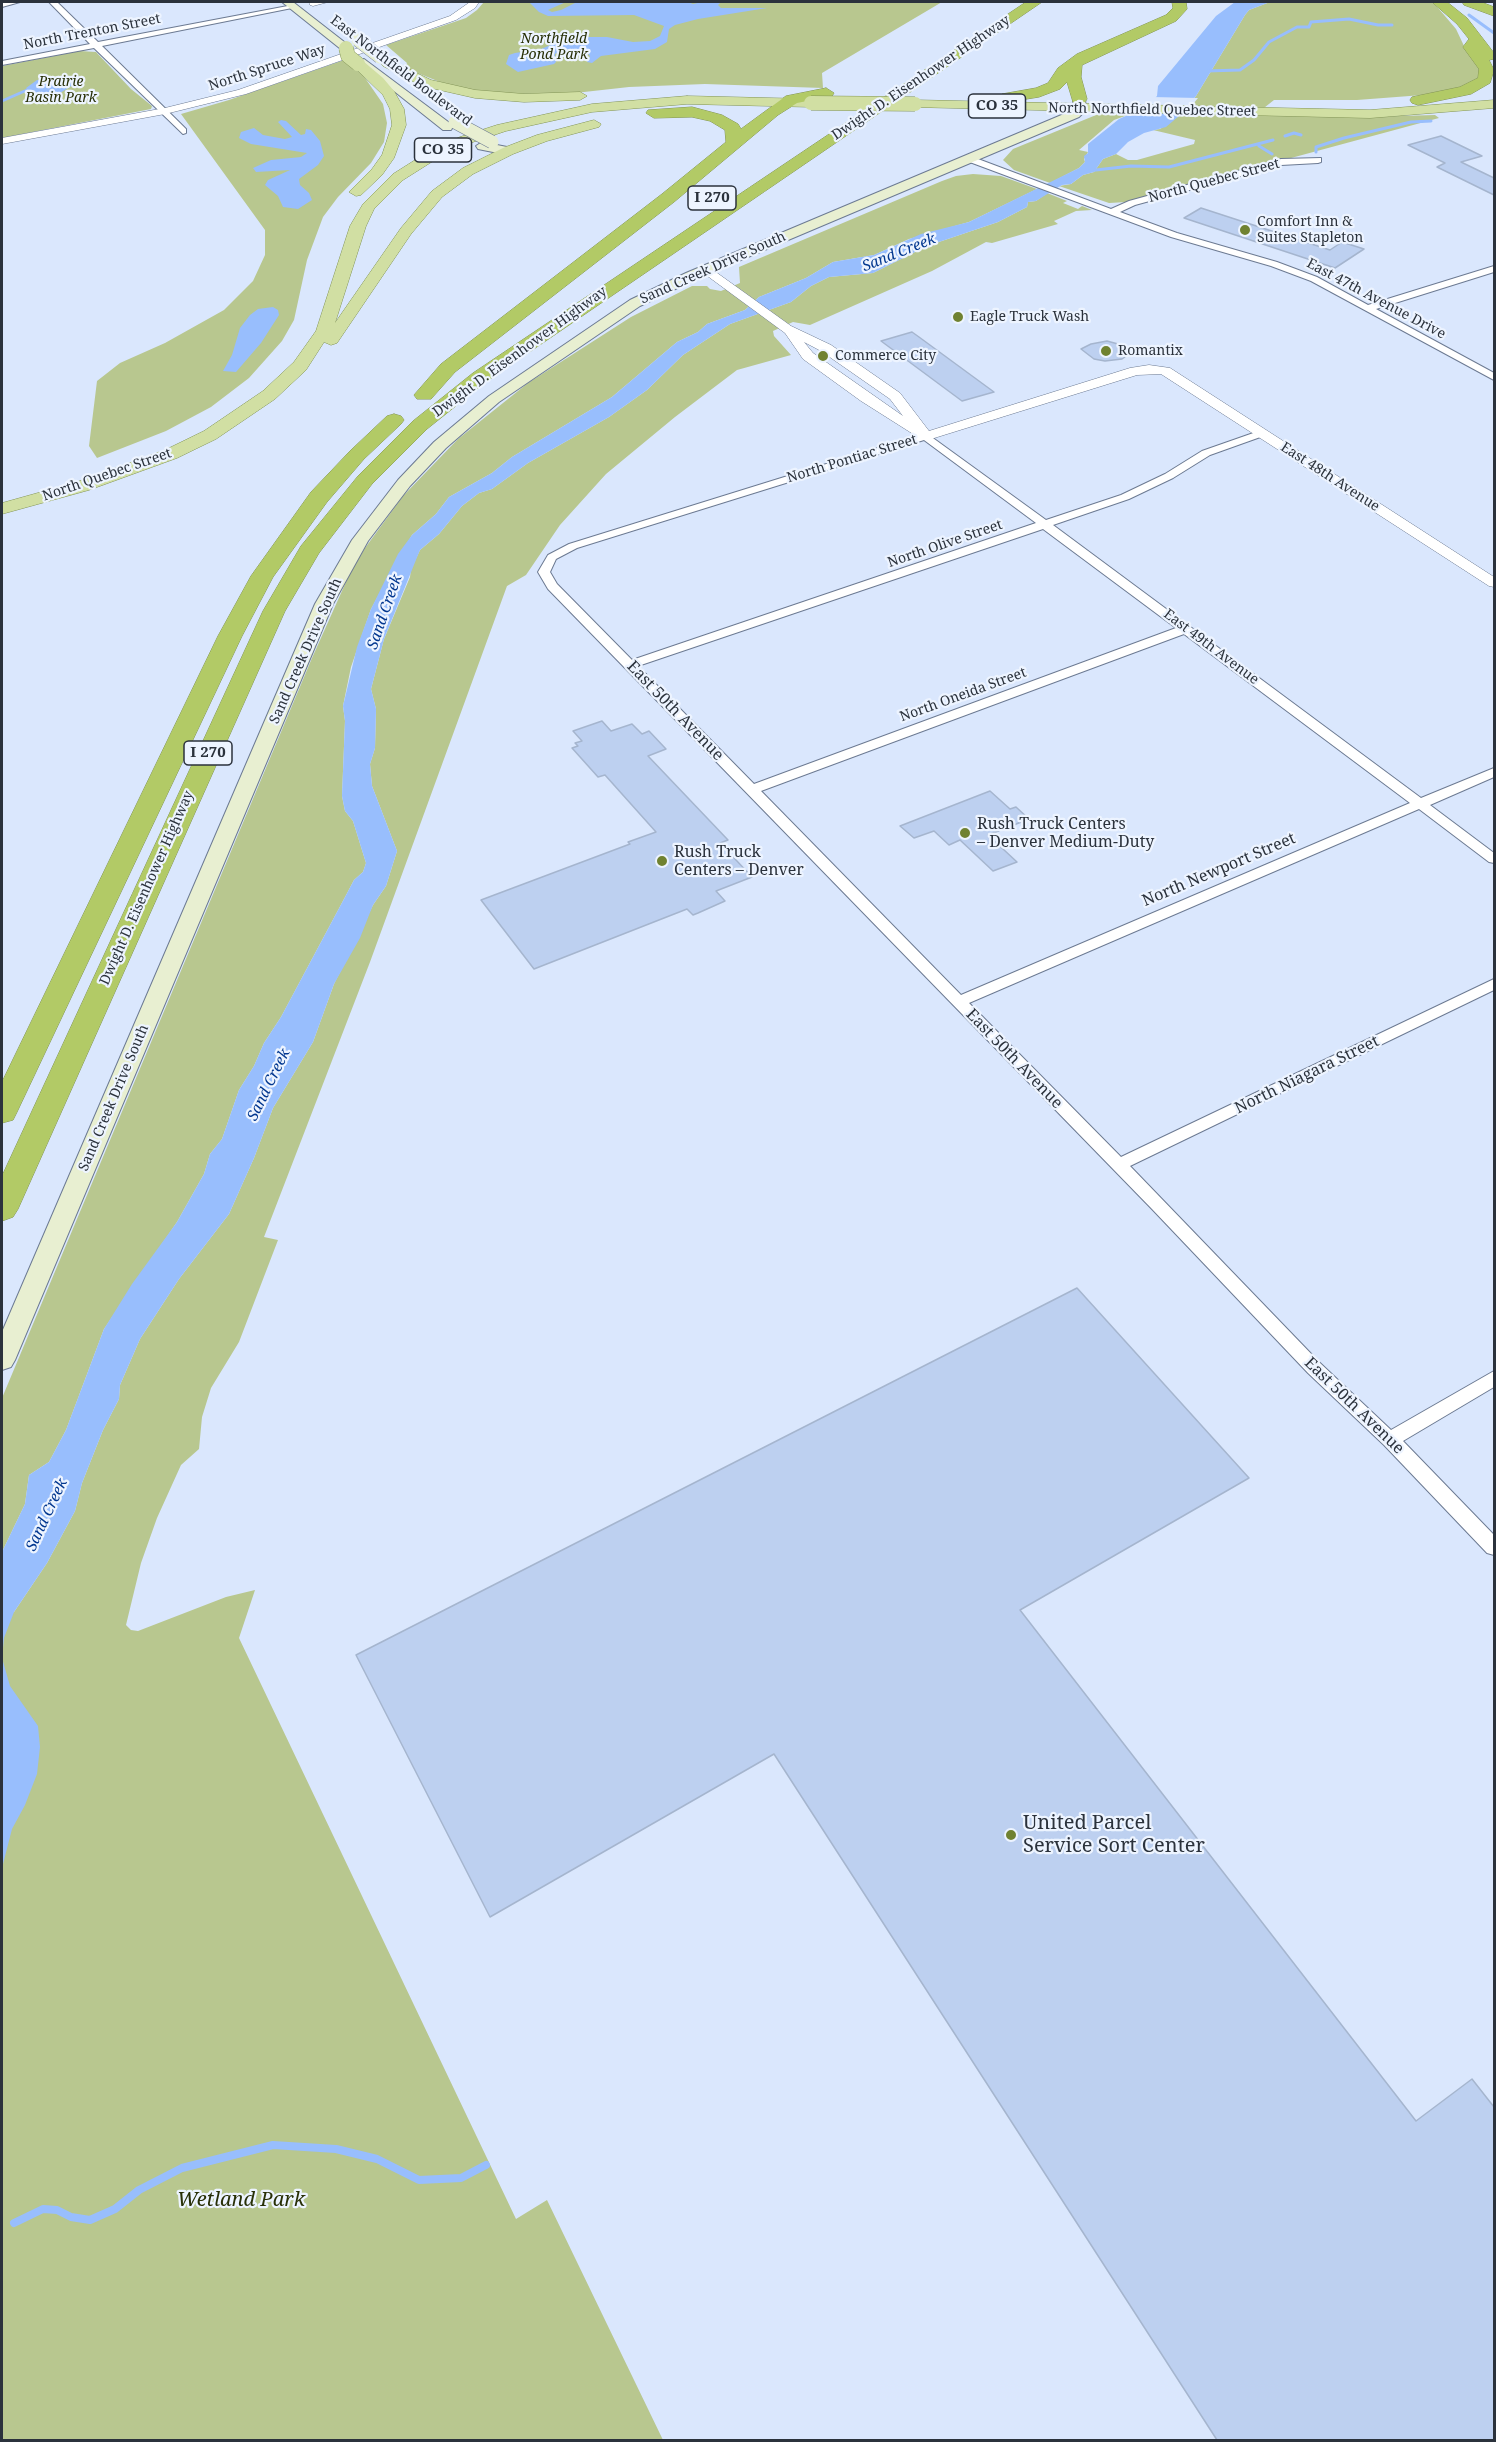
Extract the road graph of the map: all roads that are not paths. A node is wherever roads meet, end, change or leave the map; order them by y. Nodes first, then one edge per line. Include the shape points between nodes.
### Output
1 (16, 2) edge
2 (53, 2) edge
3 (474, 2) edge
4 (1035, 2) edge
5 (1179, 2) edge
6 (1439, 2) edge
7 (1469, 2) edge
8 (1483, 2) edge
9 (290, 4) edge
10 (2, 5) edge
11 (1494, 6) edge
12 (1494, 12) edge
13 (354, 36) dead end
14 (1475, 41) junction
15 (97, 45) junction
16 (344, 47) joint
17 (384, 60) junction
18 (1494, 62) edge
19 (2, 63) edge
20 (361, 63) junction
21 (1074, 63) junction
22 (879, 84) dead end
23 (1494, 91) edge
24 (650, 92) junction
25 (826, 93) junction
26 (1008, 97) junction
27 (1418, 100) junction
28 (784, 103) junction
29 (1079, 104) junction
30 (1494, 104) edge
31 (913, 106) junction
32 (1264, 108) junction
33 (165, 111) junction
34 (654, 113) junction
35 (830, 118) dead end
36 (451, 124) junction
37 (1039, 129) junction
38 (183, 131) dead end
39 (2, 141) edge
40 (734, 143) junction
41 (508, 151) junction
42 (970, 159) junction
43 (1318, 160) dead end
44 (1111, 212) junction
45 (328, 264) dead end
46 (706, 269) junction
47 (1494, 269) edge
48 (594, 277) dead end
49 (1368, 308) junction
50 (787, 329) junction
51 (1165, 371) joint
52 (1494, 377) edge
53 (424, 395) junction
54 (910, 413) junction
55 (240, 416) junction
56 (963, 424) junction
57 (1262, 433) junction
58 (926, 436) junction
59 (2, 496) edge
60 (2, 509) edge
61 (1047, 524) junction
62 (546, 565) joint
63 (1494, 583) edge
64 (1186, 629) junction
65 (630, 665) junction
66 (1494, 772) edge
67 (751, 790) junction
68 (1421, 804) junction
69 (1494, 859) edge
70 (1494, 984) edge
71 (958, 1002) junction
72 (2, 1112) edge
73 (1118, 1165) junction
74 (2, 1209) edge
75 (2, 1360) edge
76 (1494, 1378) edge
77 (1390, 1440) junction
78 (1494, 1546) edge

1 - 10 street
2 - 15 street
3 - 33 street, North Spruce Way via 453,18 381,44 242,92
4 - 74 highway, Dwight D. Eisenhower Highway / I 270 via 480,377 420,425 365,480 309,550 274,610
5 - 21 highway via 1180,9 1172,18
6 - 14 highway via 1462,21
7 - 12 highway
8 - 11 highway
9 - 15 street, North Trenton Street
9 - 16 main road, East Northfield Boulevard
13 - 17 main road, East Northfield Boulevard, bridge
14 - 18 highway
14 - 27 highway via 1471,47 1486,69 1485,80 1465,92
15 - 19 street, North Trenton Street
15 - 33 street
16 - 20 main road, bridge via 348,56
17 - 24 main road via 428,83 475,94 545,98
17 - 36 main road, East Northfield Boulevard
20 - 24 main road, North Northfield Quebec Street / CO 35 via 389,94 397,109 399,125 389,154 354,195 353,202 399,165 468,130 562,105
20 - 36 main road, East Northfield Boulevard
21 - 26 highway via 1051,88
21 - 29 highway
22 - 35 highway, Dwight D. Eisenhower Highway
23 - 27 main road, North Northfield Quebec Street / CO 35
24 - 25 main road, North Northfield Quebec Street / CO 35
25 - 26 main road, North Northfield Quebec Street / CO 35
25 - 28 highway
26 - 29 main road, North Northfield Quebec Street / CO 35
27 - 32 main road, North Northfield Quebec Street / CO 35
28 - 31 main road, CO 35, bridge
28 - 34 main road
28 - 40 highway
28 - 55 main road, CO 35 via 672,101 577,111 485,133 414,166 379,195 361,219 318,343 289,377
29 - 31 main road, North Northfield Quebec Street / CO 35
29 - 32 main road, North Northfield Quebec Street / CO 35 via 1115,109
29 - 32 main road, North Northfield Quebec Street / CO 35 via 1127,100
29 - 37 main road, Sand Creek Drive South via 1075,114
30 - 32 main road, North Northfield Quebec Street / CO 35 via 1370,114
31 - 37 main road via 1022,112 1037,117
33 - 38 street
33 - 39 street, North Spruce Way
34 - 40 highway via 692,112 716,118 732,128
34 - 41 main road via 570,130
36 - 41 main road, East Northfield Boulevard
37 - 42 main road, Sand Creek Drive South
40 - 53 highway via 626,232 448,368
41 - 55 main road via 456,179 429,201 314,365 267,406
42 - 44 street, East 47th Avenue Drive
42 - 46 main road, Sand Creek Drive South
43 - 44 street, North Quebec Street via 1281,162
44 - 49 street, East 47th Avenue Drive via 1287,268
45 - 59 main road, North Quebec Street via 297,345 272,374 240,401 169,441 116,462
46 - 50 street, East 49th Avenue
46 - 75 main road, Sand Creek Drive South via 612,316 489,403 417,468 360,540 321,610
47 - 49 street
48 - 53 highway, Dwight D. Eisenhower Highway / I 270
49 - 52 street, East 47th Avenue Drive
50 - 54 street, East 49th Avenue via 826,348 895,396
50 - 58 street, East 49th Avenue via 808,356
51 - 56 street, North Pontiac Street via 1135,371
51 - 57 street, East 48th Avenue
53 - 72 highway, Dwight D. Eisenhower Highway / I 270 via 340,473 262,576
54 - 56 street via 936,424
54 - 58 street, East 49th Avenue
55 - 60 main road, North Quebec Street / CO 35 via 156,460
56 - 58 street, North Pontiac Street
57 - 61 street, North Olive Street via 1206,453 1140,491
57 - 63 street, East 48th Avenue
58 - 61 street, East 49th Avenue
58 - 62 street, North Pontiac Street via 573,546 559,552
61 - 64 street, East 49th Avenue
61 - 65 street, North Olive Street
62 - 65 street, East 50th Avenue via 544,572 552,586
64 - 67 street, North Oneida Street
64 - 68 street, East 49th Avenue
65 - 67 street, East 50th Avenue
66 - 68 street, North Newport Street
67 - 71 street, East 50th Avenue
68 - 69 street, East 49th Avenue
68 - 71 street, North Newport Street
70 - 73 street, North Niagara Street
71 - 73 street, East 50th Avenue
73 - 77 street, East 50th Avenue via 1314,1368
76 - 77 street
77 - 78 street, East 50th Avenue

